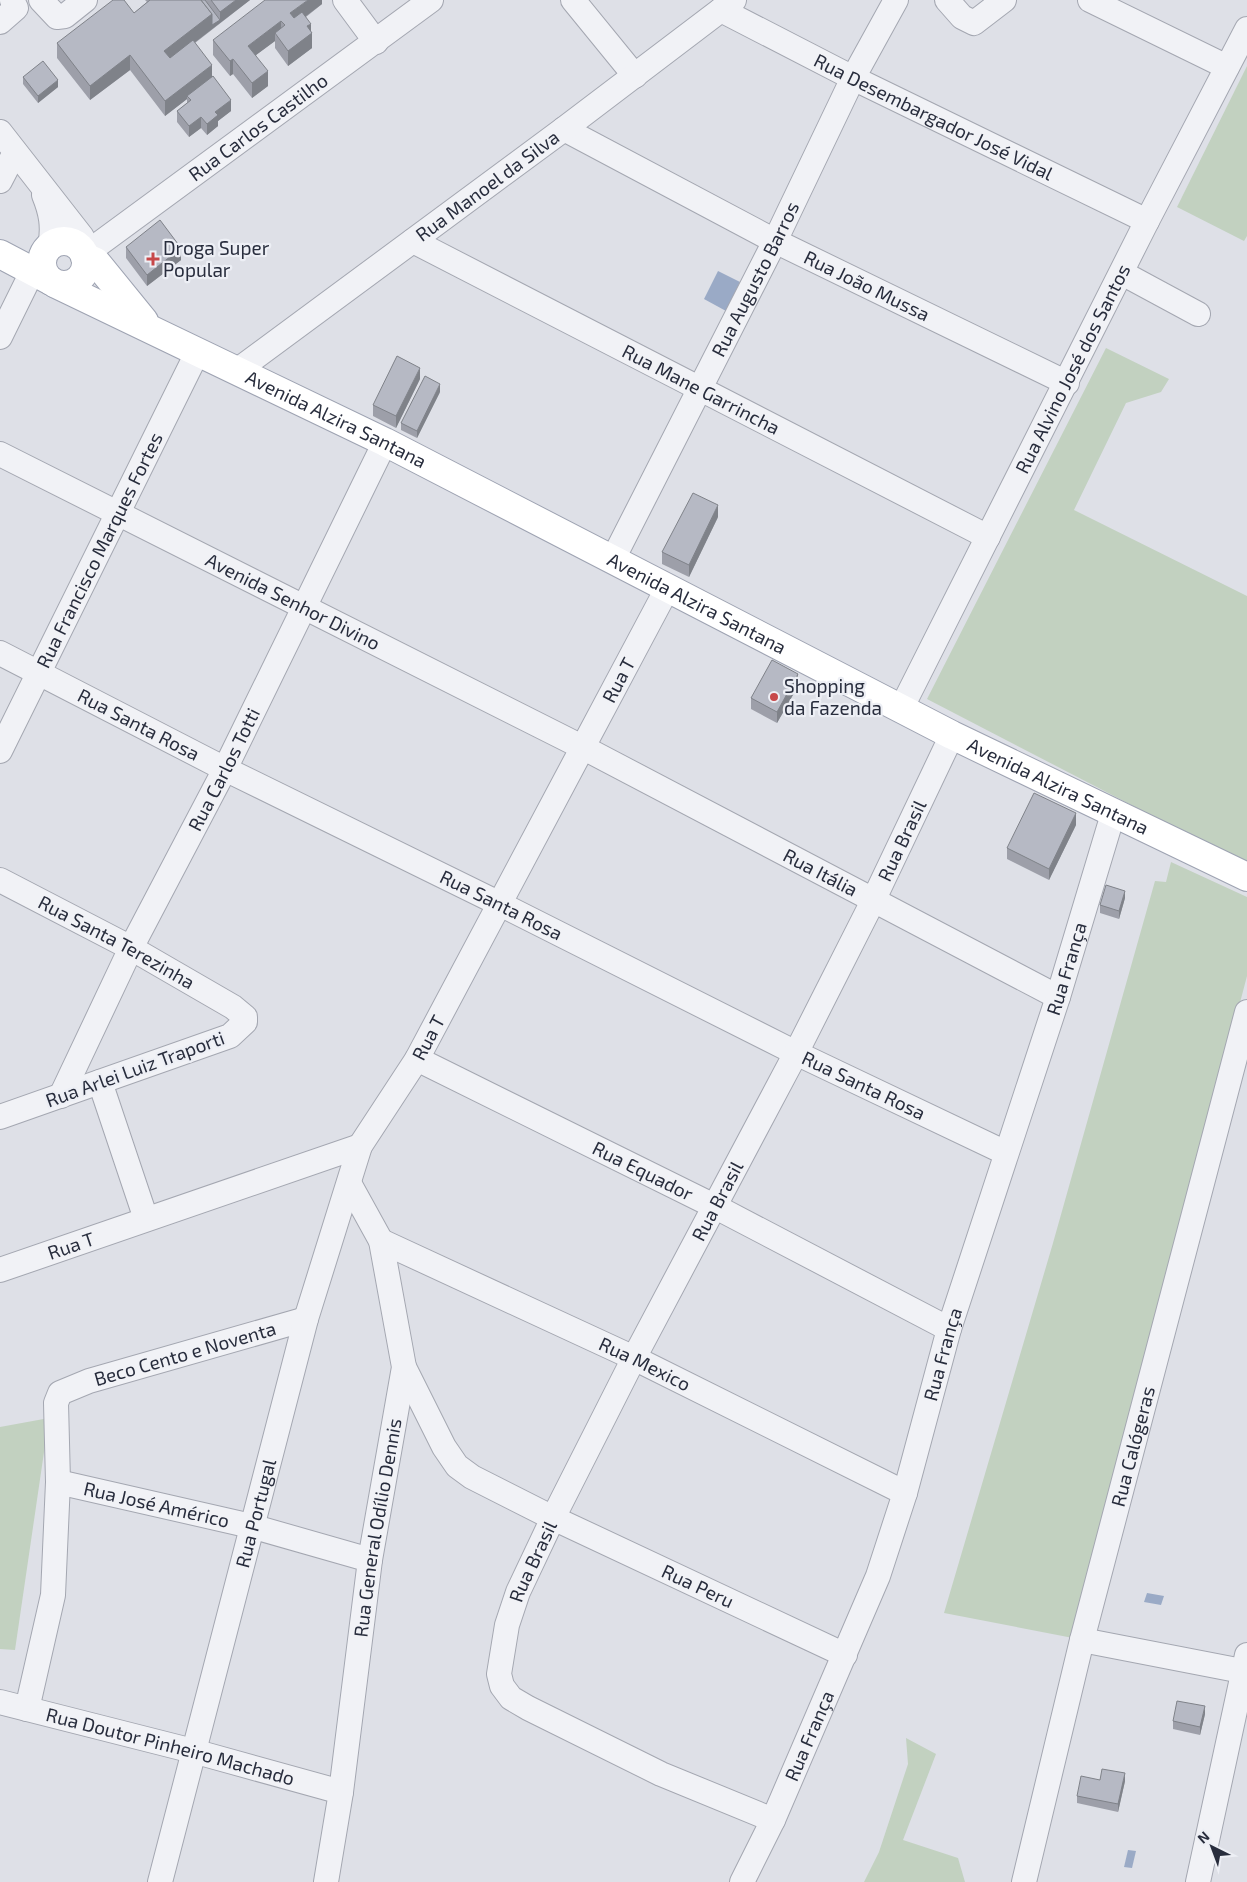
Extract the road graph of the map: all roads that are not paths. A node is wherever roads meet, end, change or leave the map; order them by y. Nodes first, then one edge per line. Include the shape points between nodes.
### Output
1 (12, 0) edge
2 (41, 0) edge
3 (85, 0) edge
4 (345, 0) edge
5 (431, 0) edge
6 (573, 0) edge
7 (896, 0) edge
8 (947, 0) edge
9 (1004, 0) edge
10 (1090, 0) edge
11 (728, 5) edge
12 (0, 22) edge
13 (1247, 28) edge
14 (376, 42) junction
15 (1227, 67) junction
16 (635, 76) junction
17 (854, 78) junction
18 (564, 129) junction
19 (0, 132) edge
20 (15, 152) junction
21 (37, 180) junction
22 (0, 181) edge
23 (1147, 221) junction
24 (413, 241) junction
25 (776, 241) junction
26 (0, 246) edge
27 (0, 254) edge
28 (84, 254) junction
29 (47, 267) junction
30 (1122, 273) junction
31 (1198, 314) dead end
32 (149, 327) junction
33 (0, 337) edge
34 (198, 351) junction
35 (238, 370) junction
36 (1067, 383) junction
37 (700, 390) junction
38 (385, 442) junction
39 (0, 454) edge
40 (119, 513) junction
41 (988, 536) junction
42 (612, 559) junction
43 (668, 587) junction
44 (303, 608) junction
45 (0, 653) edge
46 (40, 673) junction
47 (901, 709) junction
48 (952, 735) junction
49 (584, 748) junction
50 (0, 751) edge
51 (225, 769) junction
52 (1113, 814) junction
53 (1247, 877) edge
54 (0, 880) edge
55 (873, 900) junction
56 (498, 902) junction
57 (131, 948) junction
58 (1058, 997) junction
59 (233, 1007) joint
60 (1247, 1012) edge
61 (796, 1053) junction
62 (417, 1058) junction
63 (100, 1082) junction
64 (61, 1096) junction
65 (0, 1117) edge
66 (360, 1146) junction
67 (1006, 1153) junction
68 (349, 1183) junction
69 (714, 1206) junction
70 (146, 1219) junction
71 (381, 1242) junction
72 (0, 1270) edge
73 (306, 1319) junction
74 (949, 1329) junction
75 (634, 1358) junction
76 (404, 1367) junction
77 (58, 1482) junction
78 (905, 1493) junction
79 (552, 1518) junction
80 (251, 1526) junction
81 (370, 1560) junction
82 (1082, 1640) junction
83 (845, 1655) junction
84 (1246, 1666) edge
85 (0, 1702) edge
86 (27, 1709) junction
87 (193, 1751) junction
88 (341, 1792) junction
89 (773, 1820) junction
90 (160, 1882) edge
91 (326, 1882) edge
92 (742, 1882) edge
93 (1024, 1882) edge
94 (1198, 1882) edge

1 - 12 street via 16,8
2 - 3 street via 57,17 64,16
4 - 14 street
5 - 14 street, Rua Carlos Castilho
6 - 16 street
7 - 17 street, Rua Augusto Barros
8 - 9 street via 962,17 974,23
10 - 15 street
11 - 16 street, Rua Manoel da Silva
11 - 17 street, Rua Desembargador José Vidal
13 - 15 street, Rua Alvino José dos Santos
14 - 28 street, Rua Carlos Castilho
15 - 23 street, Rua Alvino José dos Santos
16 - 18 street, Rua Manoel da Silva
17 - 23 street, Rua Desembargador José Vidal
17 - 25 street, Rua Augusto Barros
18 - 24 street, Rua Manoel da Silva
18 - 25 street, Rua João Mussa
19 - 20 street
20 - 21 street
20 - 22 street
21 - 28 street via 82,236
21 - 29 street via 50,210 53,233
23 - 30 street, Rua Alvino José dos Santos
24 - 35 street, Rua Manoel da Silva
24 - 37 street, Rua Mane Garrincha
25 - 36 street, Rua João Mussa
25 - 37 street, Rua Augusto Barros
26 - 29 main road, Avenida Alzira Santana
27 - 29 main road, Avenida Alzira Santana
28 - 29 main road, Avenida Alzira Santana via 68,242
28 - 29 main road via 86,268 81,278 72,284
28 - 32 main road, Avenida Alzira Santana via 96,262
29 - 32 main road, Avenida Alzira Santana
29 - 33 street
30 - 31 street
30 - 36 street, Rua Alvino José dos Santos
32 - 34 main road, Avenida Alzira Santana
34 - 35 main road, Avenida Alzira Santana
34 - 40 street, Rua Francisco Marques Fortes
35 - 38 main road, Avenida Alzira Santana
36 - 41 street, Rua Alvino José dos Santos
37 - 41 street, Rua Mane Garrincha
37 - 42 street, Rua Augusto Barros
38 - 42 main road, Avenida Alzira Santana
38 - 44 street, Rua Carlos Totti
39 - 40 street, Avenida Senhor Divino
40 - 44 street, Avenida Senhor Divino
40 - 46 street, Rua Francisco Marques Fortes
41 - 47 street, Rua Alvino José dos Santos
42 - 43 main road, Avenida Alzira Santana
43 - 47 main road, Avenida Alzira Santana
43 - 49 street, Rua T
44 - 49 street, Avenida Senhor Divino
44 - 51 street, Rua Carlos Totti
45 - 46 street, Rua Santa Rosa
46 - 50 street, Rua Francisco Marques Fortes
46 - 51 street, Rua Santa Rosa
47 - 48 main road, Avenida Alzira Santana
48 - 52 main road, Avenida Alzira Santana
48 - 55 street, Rua Brasil
49 - 55 street, Rua Itália
49 - 56 street, Rua T
51 - 56 street, Rua Santa Rosa
51 - 57 street, Rua Carlos Totti
52 - 53 main road, Avenida Alzira Santana
52 - 58 street, Rua França
54 - 57 street, Rua Santa Terezinha
55 - 58 street, Rua Itália
55 - 61 street, Rua Brasil
56 - 61 street, Rua Santa Rosa
56 - 62 street, Rua T
57 - 59 street, Rua Santa Terezinha
57 - 64 street, Rua Carlos Totti
58 - 67 street, Rua França
59 - 63 street, Rua Arlei Luiz Traporti via 245,1017 245,1022 230,1036
60 - 82 street, Rua Calógeras
61 - 67 street, Rua Santa Rosa
61 - 69 street, Rua Brasil
62 - 66 street, Rua T
62 - 69 street, Rua Equador
63 - 64 street, Rua Arlei Luiz Traporti
63 - 70 street
64 - 65 street, Rua Arlei Luiz Traporti
66 - 68 street, Rua Portugal
66 - 70 street, Rua T
67 - 74 street, Rua França
68 - 71 street, Rua General Odílio Dennis
68 - 73 street, Rua Portugal
69 - 74 street, Rua Equador
69 - 75 street, Rua Brasil
70 - 72 street, Rua T
71 - 75 street, Rua Mexico
71 - 76 street, Rua General Odílio Dennis
73 - 77 street, Beco Cento e Noventa via 64,1391 56,1403
73 - 80 street, Rua Portugal
74 - 78 street, Rua França
75 - 78 street, Rua Mexico
75 - 79 street, Rua Brasil
76 - 79 street, Rua Peru via 444,1447 458,1466 472,1478
76 - 81 street, Rua General Odílio Dennis
77 - 80 street, Rua José Américo
77 - 86 street via 53,1595
78 - 83 street, Rua França via 878,1576
79 - 83 street, Rua Peru
79 - 89 street, Rua Brasil via 518,1592 507,1625 500,1674 502,1686 511,1698 528,1708 661,1774
80 - 81 street, Rua José Américo
80 - 87 street, Rua Portugal
81 - 88 street, Rua General Odílio Dennis
82 - 84 street
82 - 93 street, Rua Calógeras
83 - 89 street, Rua França
84 - 94 street
85 - 86 street, Rua Doutor Pinheiro Machado
86 - 87 street, Rua Doutor Pinheiro Machado
87 - 88 street, Rua Doutor Pinheiro Machado
87 - 90 street, Rua Portugal
88 - 91 street, Rua General Odílio Dennis
89 - 92 street, Rua França

